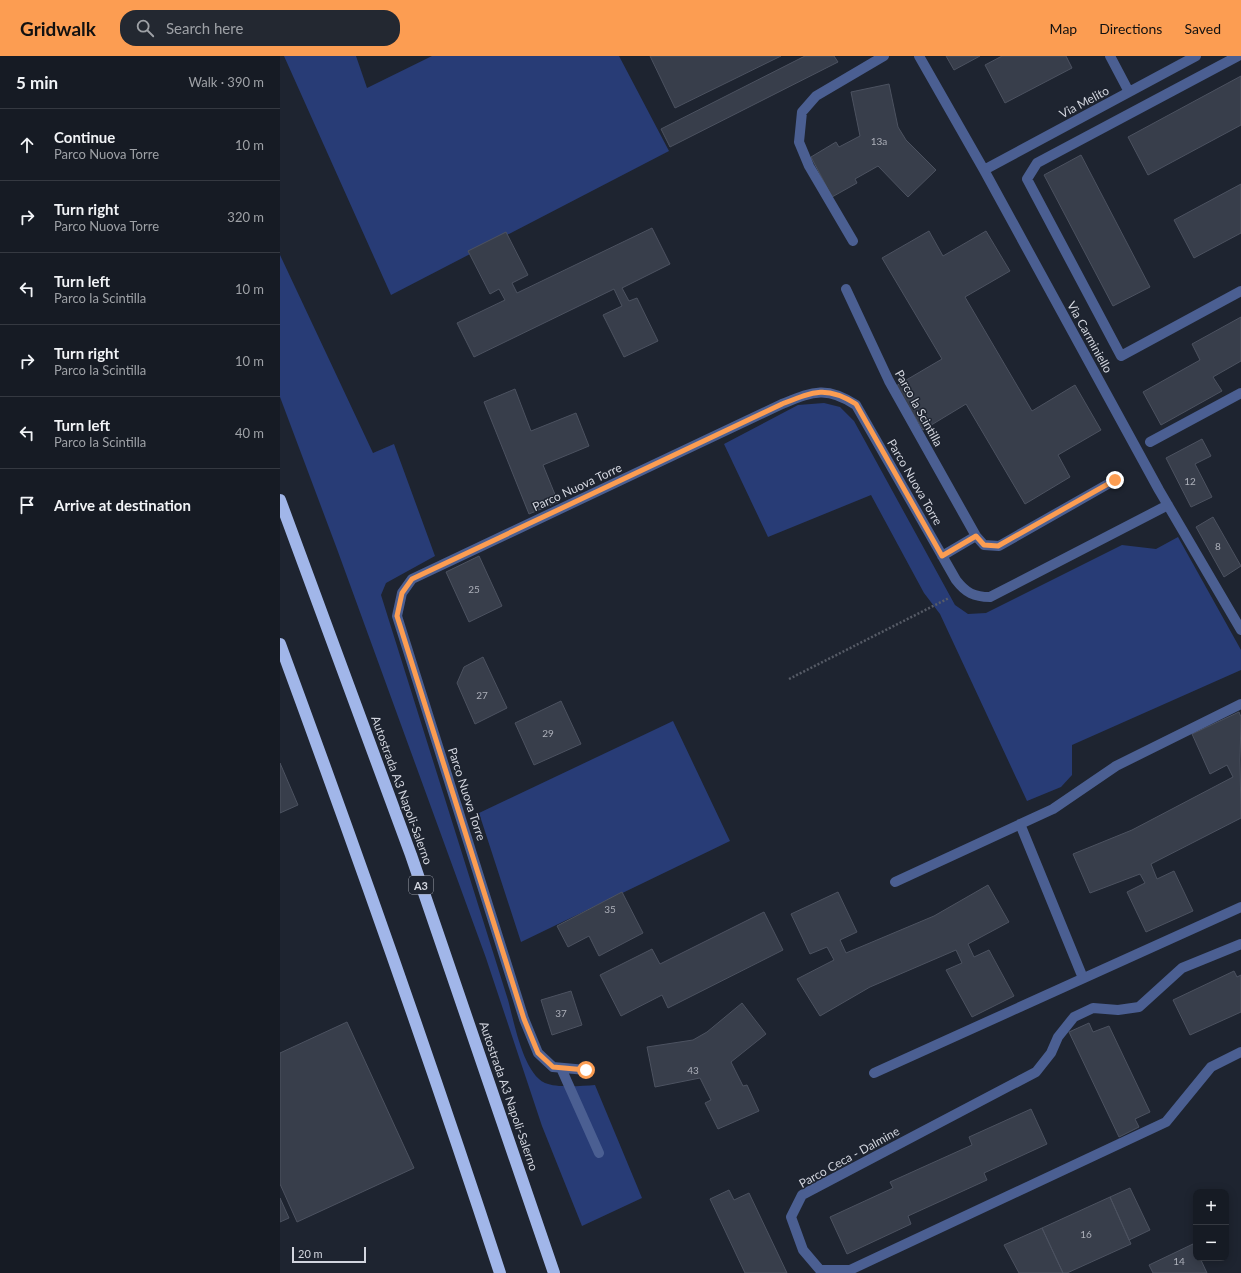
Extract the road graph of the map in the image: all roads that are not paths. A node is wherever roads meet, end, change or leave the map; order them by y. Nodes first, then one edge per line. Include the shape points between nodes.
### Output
1 (884, 56) edge
2 (919, 56) edge
3 (1110, 56) edge
4 (1196, 56) edge
5 (1238, 56) edge
6 (1129, 92) junction
7 (984, 170) junction
8 (853, 241) dead end
9 (846, 289) dead end
10 (1241, 292) edge
11 (1241, 393) edge
12 (1150, 442) dead end
13 (1115, 480) dead end
14 (280, 500) edge
15 (1168, 505) junction
16 (976, 536) junction
17 (942, 556) junction
18 (1241, 630) edge
19 (280, 644) edge
20 (1241, 704) edge
21 (1020, 824) junction
22 (895, 882) dead end
23 (1241, 907) edge
24 (1241, 944) edge
25 (1083, 978) junction
26 (1241, 1052) edge
27 (562, 1068) junction
28 (586, 1070) dead end
29 (874, 1073) dead end
30 (599, 1153) dead end
31 (500, 1273) edge
32 (554, 1273) edge

1 - 8 street via 816,96 802,112 799,142 809,166
2 - 7 street, Via Carminiello
3 - 6 street
4 - 6 street, Via Melito
5 - 10 street via 1037,163 1027,178 1121,356
6 - 7 street, Via Melito
7 - 15 street, Via Carminiello
9 - 16 street, Parco la Scintilla via 888,381
11 - 12 street
13 - 16 street, Parco la Scintilla via 998,546 984,545
14 - 32 highway, Autostrada A3 Napoli-Salerno / A3 via 411,855
15 - 17 street, Parco Nuova Torre via 990,597 975,597 963,589
15 - 18 street, Via Carminiello
16 - 17 street
17 - 27 street, Parco Nuova Torre via 856,404 841,395 812,392 412,579 402,593 397,616 524,1019 538,1053 553,1067
19 - 31 highway via 368,883 458,1142
20 - 21 street via 1116,766 1053,809
21 - 22 street
21 - 25 street
23 - 25 street
24 - 26 street, Parco Ceca - Dalmine via 1182,968 1139,1007 1118,1010 1093,1008 1074,1017 1036,1072 802,1195 791,1217 803,1250 820,1270 850,1270 1166,1122 1211,1067
25 - 29 street
27 - 28 street, Parco Nuova Torre
27 - 30 street

